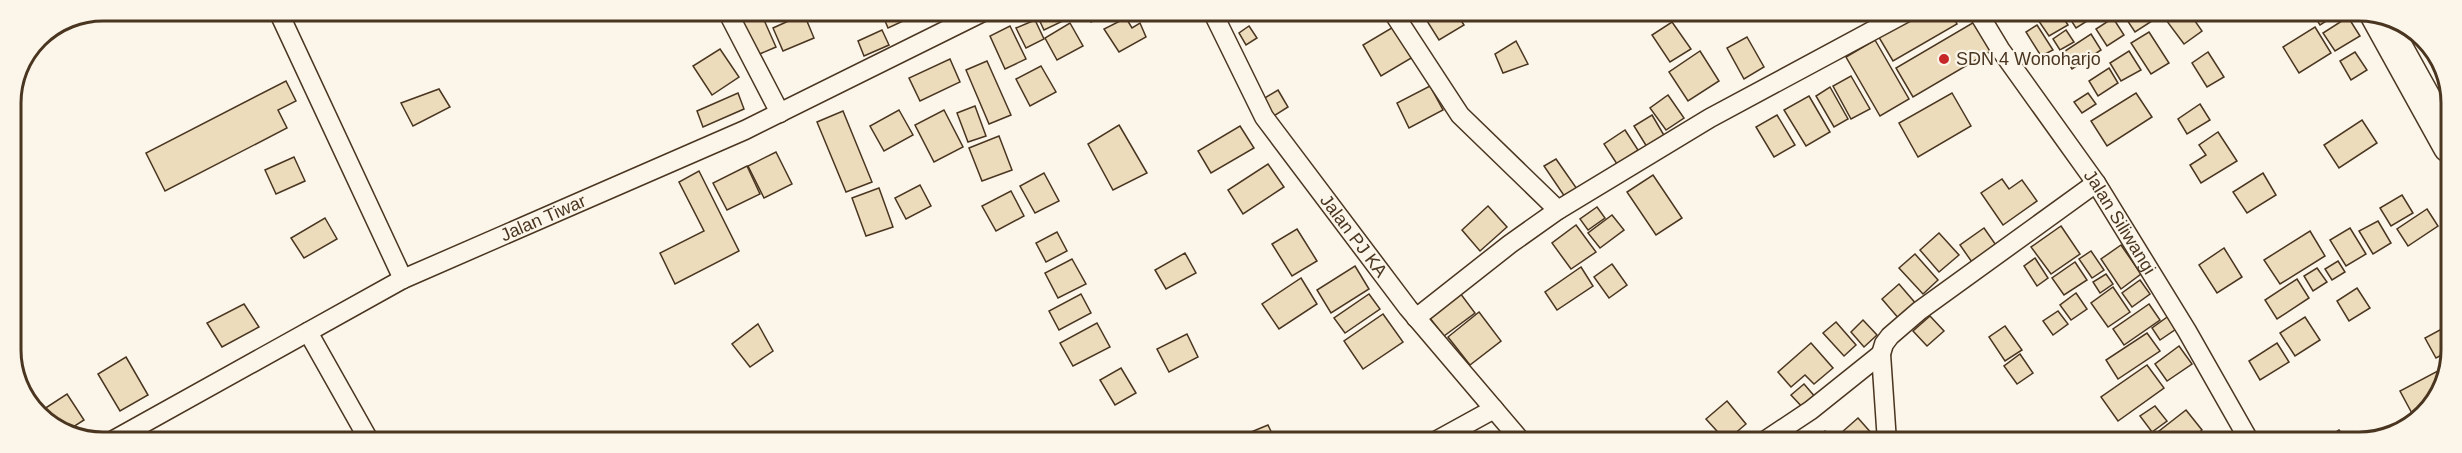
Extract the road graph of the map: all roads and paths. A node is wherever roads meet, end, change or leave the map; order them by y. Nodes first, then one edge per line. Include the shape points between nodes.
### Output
1 (283, 21) edge
2 (732, 21) edge
3 (965, 21) edge
4 (1217, 21) edge
5 (1399, 21) edge
6 (1890, 21) edge
7 (1983, 21) edge
8 (2383, 25) edge
9 (780, 113) junction
10 (2441, 130) edge
11 (2096, 183) junction
12 (1558, 210) junction
13 (403, 279) junction
14 (1416, 318) junction
15 (308, 332) junction
16 (1881, 354) junction
17 (1494, 409) junction
18 (128, 432) edge
19 (364, 432) edge
20 (1452, 432) edge
21 (1514, 432) edge
22 (1778, 432) edge
23 (1886, 432) edge
24 (2244, 432) edge

1 - 13 street
2 - 9 street
3 - 9 street, Jalan Tiwar
4 - 14 street, Jalan PJ KA via 1264,117
5 - 12 street via 1460,115
6 - 12 street via 1710,118
7 - 11 street, Jalan Siliwangi
8 - 10 highway
9 - 13 street, Jalan Tiwar
11 - 16 street via 1919,311 1890,336
11 - 24 street, Jalan Siliwangi
12 - 14 street
13 - 15 street, Jalan Tiwar
14 - 17 street, Jalan PJ KA
15 - 18 street, Jalan Tiwar
15 - 19 street
16 - 22 street
16 - 23 street
17 - 20 street
17 - 21 street, Jalan PJ KA

